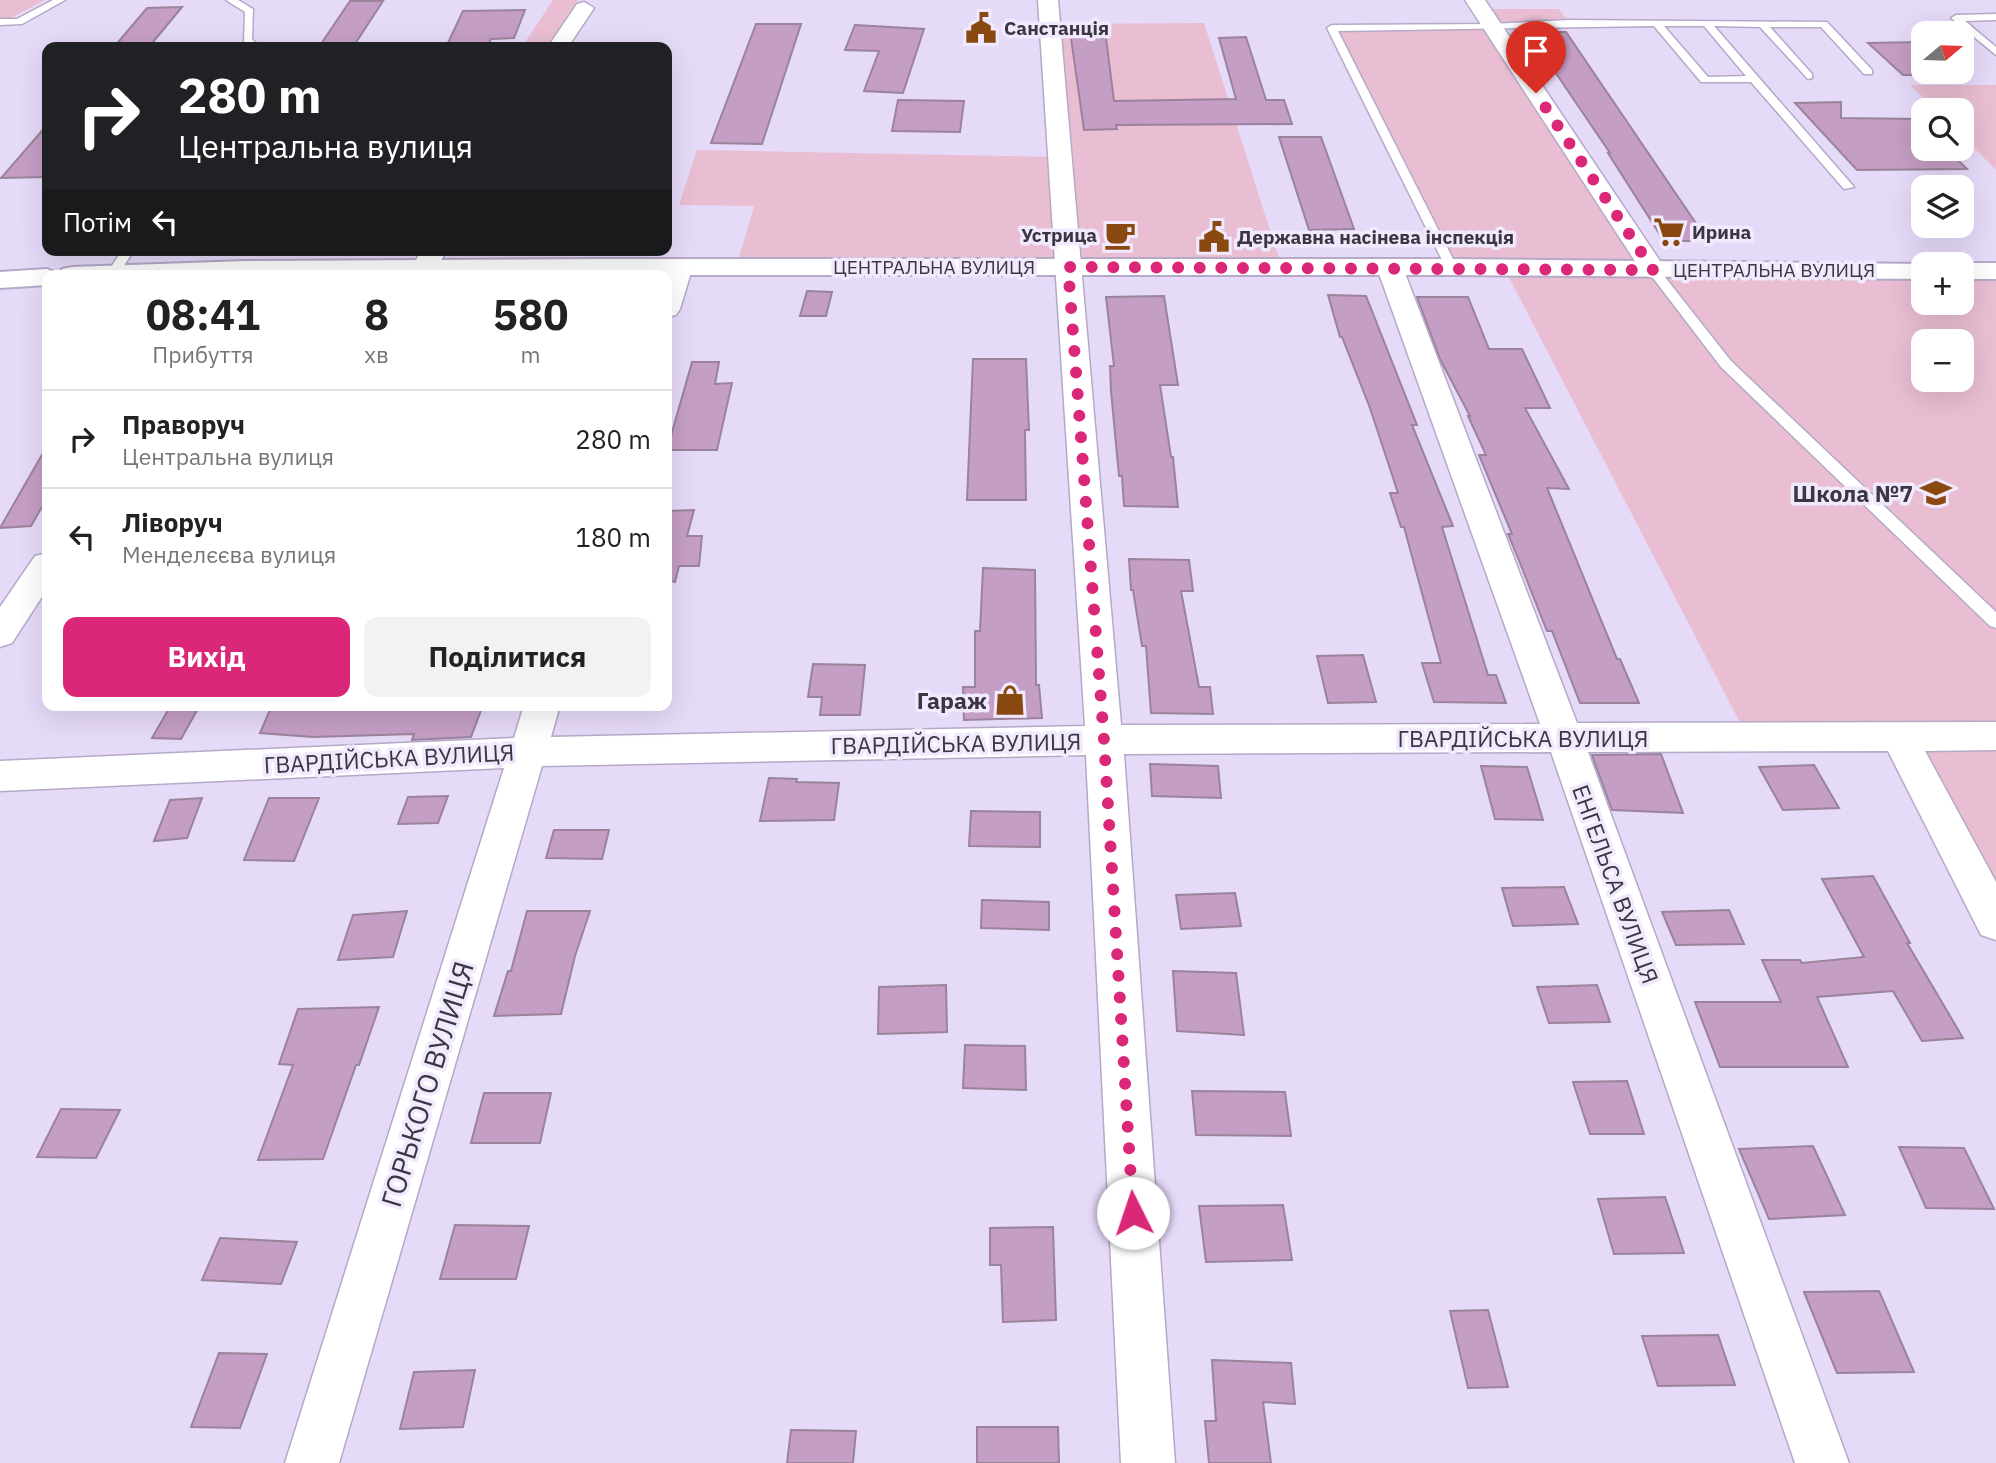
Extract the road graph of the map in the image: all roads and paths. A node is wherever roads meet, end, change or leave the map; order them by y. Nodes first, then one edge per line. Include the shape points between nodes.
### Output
1 (60, 0) edge
2 (231, 0) edge
3 (1048, 0) edge
4 (1475, 0) edge
5 (586, 4) edge
6 (1996, 17) edge
7 (0, 22) edge
8 (1656, 23) junction
9 (1706, 23) junction
10 (1763, 24) junction
11 (1493, 27) junction
12 (249, 42) edge
13 (561, 42) edge
14 (1996, 52) edge
15 (1868, 72) dead end
16 (1808, 76) dead end
17 (1754, 79) junction
18 (1848, 187) dead end
19 (429, 259) edge
20 (121, 261) edge
21 (1068, 267) junction
22 (1451, 267) junction
23 (1390, 268) junction
24 (679, 269) junction
25 (90, 270) edge
26 (221, 270) edge
27 (272, 270) edge
28 (1653, 270) junction
29 (1911, 271) edge
30 (1974, 271) edge
31 (1996, 271) edge
32 (42, 276) edge
33 (0, 280) edge
34 (672, 292) edge
35 (42, 571) edge
36 (1996, 622) edge
37 (0, 634) edge
38 (540, 711) edge
39 (1996, 736) edge
40 (1899, 737) junction
41 (1564, 738) junction
42 (1104, 740) junction
43 (527, 752) junction
44 (0, 776) edge
45 (1996, 922) edge
46 (312, 1463) edge
47 (1148, 1463) edge
48 (1822, 1463) edge

1 - 7 lane via 19,22
2 - 12 lane via 250,11
3 - 21 street
4 - 11 street
5 - 13 street
6 - 14 lane via 1956,18
8 - 9 lane
8 - 11 lane
8 - 17 lane via 1705,80
9 - 10 lane
9 - 17 lane
10 - 15 lane via 1824,24
10 - 16 lane
11 - 22 lane via 1332,28
11 - 28 street
17 - 18 lane
19 - 24 main road, ЦЕНТРАЛЬНА ВУЛИЦЯ
19 - 27 main road, ЦЕНТРАЛЬНА ВУЛИЦЯ
20 - 25 main road, ЦЕНТРАЛЬНА ВУЛИЦЯ
20 - 26 main road, ЦЕНТРАЛЬНА ВУЛИЦЯ
21 - 23 main road, ЦЕНТРАЛЬНА ВУЛИЦЯ
21 - 24 main road, ЦЕНТРАЛЬНА ВУЛИЦЯ
21 - 42 street
22 - 23 main road, ЦЕНТРАЛЬНА ВУЛИЦЯ
22 - 28 main road, ЦЕНТРАЛЬНА ВУЛИЦЯ
23 - 41 street, ЕНГЕЛЬСА ВУЛИЦЯ
24 - 34 street
28 - 29 main road, ЦЕНТРАЛЬНА ВУЛИЦЯ
28 - 36 lane via 1726,364
30 - 31 main road
32 - 33 main road
35 - 37 street
38 - 43 street, ГОРЬКОГО ВУЛИЦЯ
39 - 40 street, ГВАРДІЙСЬКА ВУЛИЦЯ
40 - 41 street, ГВАРДІЙСЬКА ВУЛИЦЯ
40 - 45 street
41 - 42 street, ГВАРДІЙСЬКА ВУЛИЦЯ
41 - 48 street, ЕНГЕЛЬСА ВУЛИЦЯ
42 - 43 street, ГВАРДІЙСЬКА ВУЛИЦЯ
42 - 47 street
43 - 44 street, ГВАРДІЙСЬКА ВУЛИЦЯ
43 - 46 street, ГОРЬКОГО ВУЛИЦЯ

